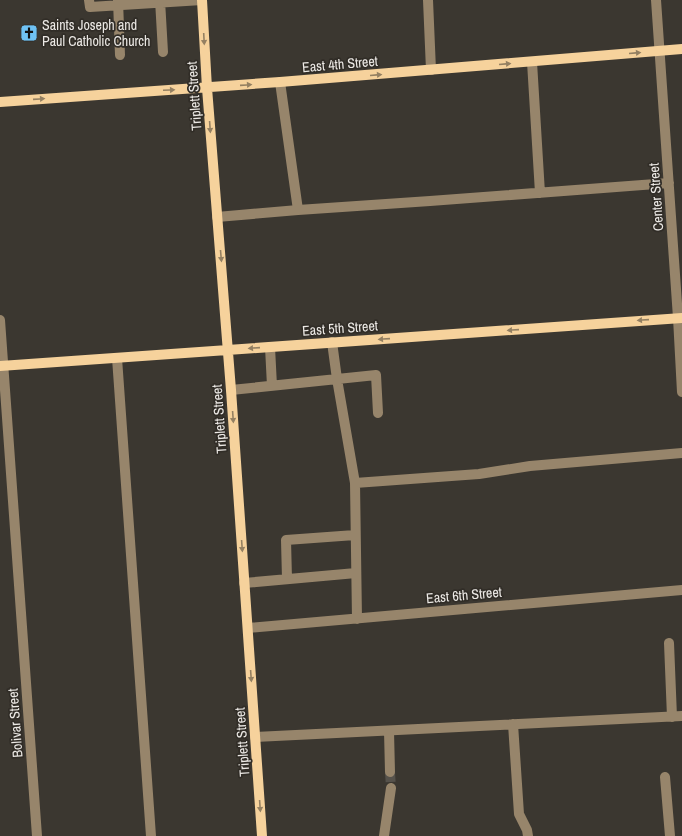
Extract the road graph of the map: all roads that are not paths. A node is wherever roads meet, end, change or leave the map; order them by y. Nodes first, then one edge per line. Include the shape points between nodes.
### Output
1 (89, 0) edge
2 (202, 0) edge
3 (428, 0) edge
4 (656, 0) edge
5 (160, 1) edge
6 (118, 3) edge
7 (682, 50) edge
8 (660, 51) junction
9 (163, 52) dead end
10 (120, 55) dead end
11 (532, 62) junction
12 (431, 70) junction
13 (280, 82) junction
14 (207, 88) junction
15 (0, 102) edge
16 (669, 183) junction
17 (540, 193) junction
18 (298, 210) junction
19 (218, 217) junction
20 (680, 318) edge
21 (0, 320) edge
22 (332, 342) junction
23 (270, 347) junction
24 (228, 350) junction
25 (117, 358) junction
26 (2, 366) edge
27 (337, 379) junction
28 (272, 386) junction
29 (231, 390) junction
30 (682, 392) edge
31 (378, 413) dead end
32 (682, 453) edge
33 (355, 483) junction
34 (356, 535) junction
35 (356, 574) junction
36 (287, 579) junction
37 (244, 583) junction
38 (682, 590) edge
39 (357, 619) junction
40 (248, 628) junction
41 (669, 643) dead end
42 (677, 716) edge
43 (513, 724) junction
44 (388, 730) junction
45 (255, 737) junction
46 (390, 772) tunnel mouth
47 (665, 777) dead end
48 (391, 788) tunnel mouth
49 (37, 836) edge
50 (151, 836) edge
51 (262, 836) edge
52 (384, 836) edge
53 (528, 836) edge
54 (670, 836) edge

1 - 6 street via 90,7
2 - 5 street
2 -> 14 main road, Triplett Street
3 - 12 street
4 - 8 street, Center Street
5 - 6 street
5 - 9 street
6 - 10 street
7 - 8 main road, East 4th Street
11 -> 8 main road, East 4th Street
8 - 16 street, Center Street
12 -> 11 main road, East 4th Street
11 - 17 street
13 -> 12 main road, East 4th Street
14 -> 13 main road, East 4th Street
13 - 18 street
15 -> 14 main road, East 4th Street
14 -> 19 main road, Triplett Street
16 - 17 street
16 - 20 street, Center Street
17 - 18 street
18 - 19 street
19 -> 24 main road, Triplett Street
20 -> 22 main road, East 5th Street
20 - 30 street, Center Street
21 - 26 street, Bolivar Street
22 - 23 main road, East 5th Street
22 - 27 street
23 -> 24 main road, East 5th Street
23 - 28 street
24 - 25 main road, East 5th Street
24 - 29 main road, Triplett Street
25 - 26 main road, East 5th Street
25 - 50 street
26 - 49 street, Bolivar Street
27 - 28 street
27 - 31 street via 376,375
27 - 33 street
28 - 29 street
29 -> 37 main road, Triplett Street
32 - 33 street via 530,466 479,474
33 - 34 street
34 - 35 street
34 - 36 street via 286,540
35 - 36 street
35 - 39 street
36 - 37 street
37 - 40 main road, Triplett Street
38 - 39 street, East 6th Street
39 - 40 street, East 6th Street
40 -> 45 main road, Triplett Street
41 - 42 street
42 - 43 street
43 - 44 street
43 - 53 street via 519,814
44 - 45 street
44 - 46 street
45 -> 51 main road, Triplett Street
47 - 54 street
48 - 52 street

